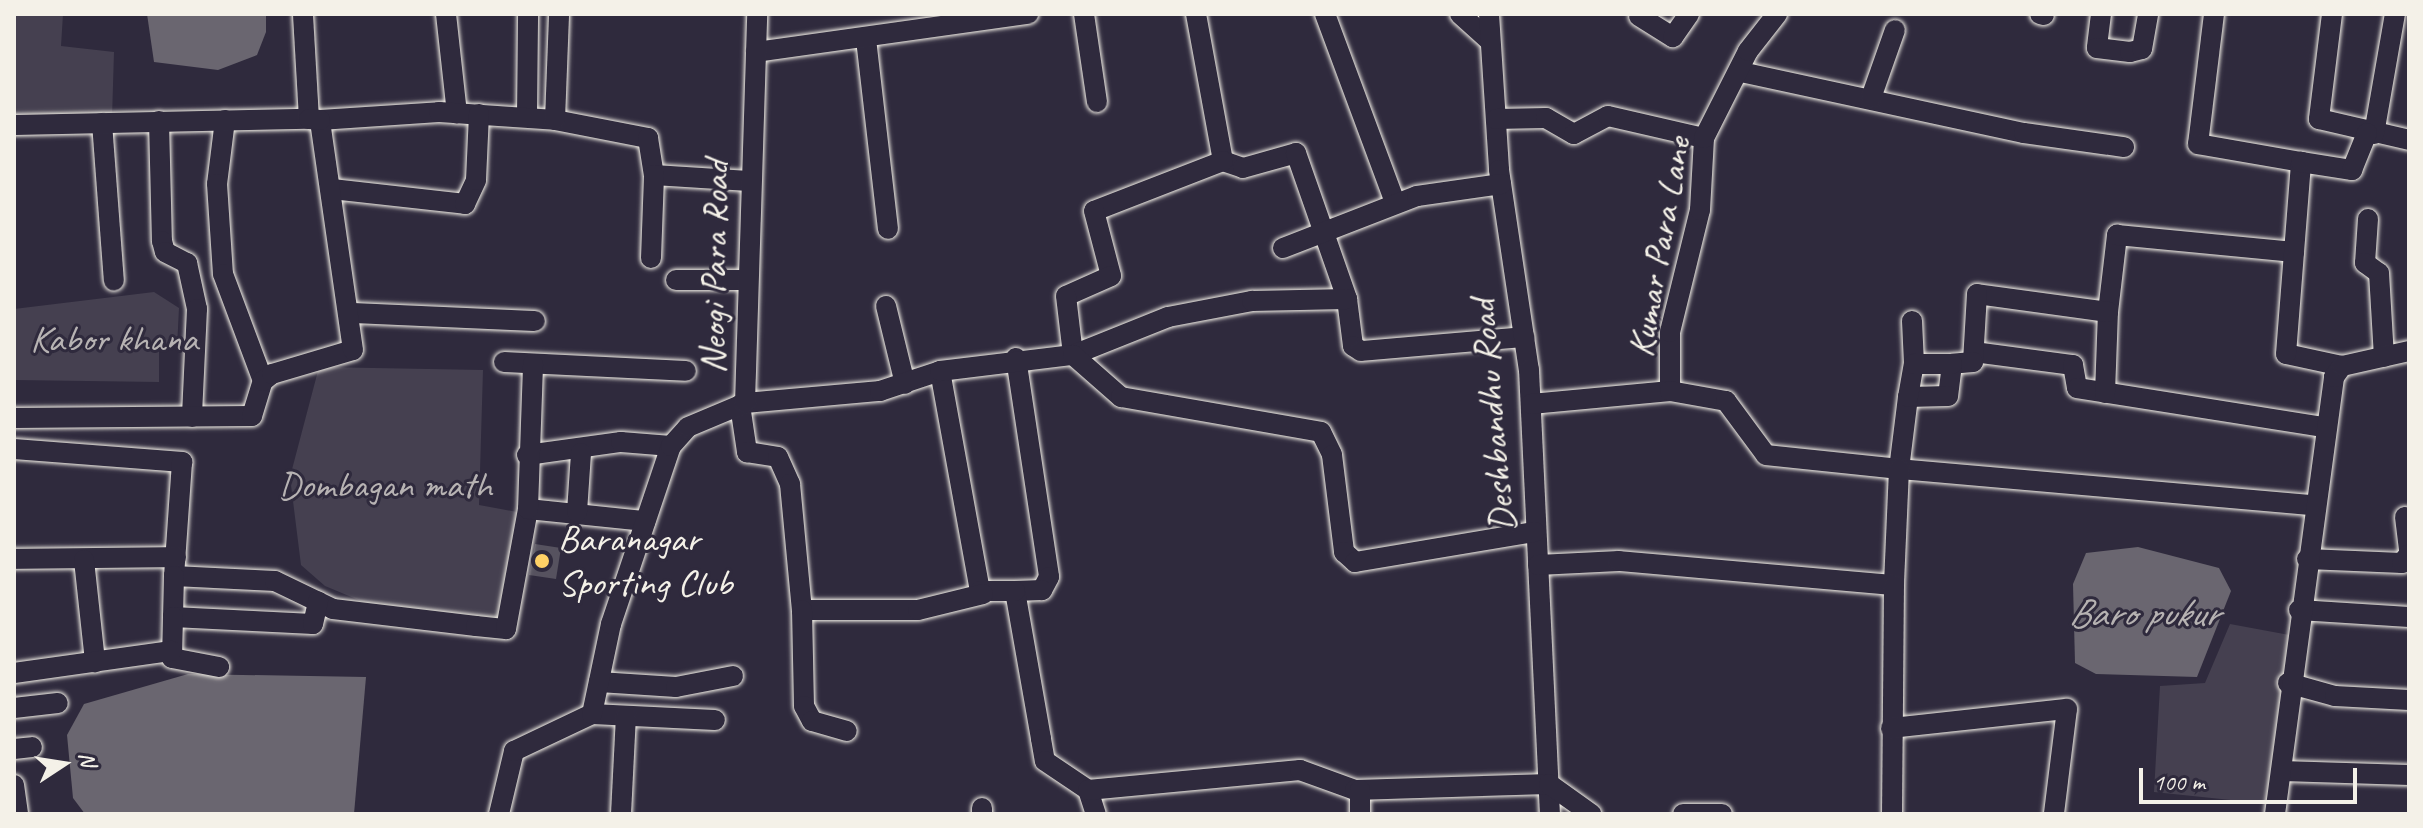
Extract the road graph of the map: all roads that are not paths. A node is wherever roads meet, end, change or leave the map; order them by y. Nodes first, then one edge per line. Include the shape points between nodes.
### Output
1 (303, 14) edge
2 (446, 14) edge
3 (528, 14) edge
4 (559, 14) edge
5 (757, 14) edge
6 (1028, 14) edge
7 (1084, 14) edge
8 (1196, 14) edge
9 (1325, 14) edge
10 (1460, 14) edge
11 (1489, 14) edge
12 (1689, 14) edge
13 (1777, 14) edge
14 (2101, 14) edge
15 (2148, 14) edge
16 (2214, 14) edge
17 (2332, 14) edge
18 (2395, 14) edge
19 (1639, 16) edge
20 (961, 19) edge
21 (1895, 30) dead end
22 (866, 39) junction
23 (1490, 41) junction
24 (756, 52) junction
25 (1741, 72) junction
26 (1871, 98) junction
27 (1097, 102) dead end
28 (457, 113) junction
29 (479, 114) junction
30 (527, 116) junction
31 (1496, 119) junction
32 (225, 120) junction
33 (315, 120) junction
34 (555, 120) junction
35 (159, 121) junction
36 (102, 123) junction
37 (14, 125) edge
38 (2371, 134) junction
39 (1704, 138) junction
40 (2409, 140) edge
41 (2124, 147) dead end
42 (1223, 161) junction
43 (2301, 162) junction
44 (654, 175) junction
45 (749, 181) junction
46 (1501, 184) junction
47 (332, 189) junction
48 (1395, 202) junction
49 (2368, 219) dead end
50 (1324, 228) junction
51 (888, 229) dead end
52 (1283, 248) dead end
53 (2294, 252) junction
54 (651, 258) dead end
55 (676, 280) dead end
56 (745, 280) junction
57 (114, 281) dead end
58 (1347, 299) junction
59 (886, 306) dead end
60 (2108, 312) junction
61 (352, 313) junction
62 (535, 321) dead end
63 (1912, 321) dead end
64 (1524, 337) junction
65 (2409, 351) edge
66 (1974, 352) junction
67 (1073, 355) junction
68 (2384, 357) junction
69 (1016, 358) junction
70 (504, 362) dead end
71 (533, 364) junction
72 (1914, 364) junction
73 (1952, 364) junction
74 (2342, 366) junction
75 (686, 371) dead end
76 (940, 371) junction
77 (263, 381) junction
78 (905, 384) junction
79 (1670, 391) junction
80 (2105, 393) junction
81 (1908, 397) junction
82 (742, 404) junction
83 (1531, 404) junction
84 (192, 417) junction
85 (14, 418) edge
86 (2324, 427) junction
87 (671, 446) junction
88 (14, 449) edge
89 (581, 453) junction
90 (527, 455) junction
91 (1899, 469) junction
92 (2314, 505) junction
93 (528, 509) junction
94 (577, 512) junction
95 (2405, 517) dead end
96 (645, 521) junction
97 (1535, 532) junction
98 (2409, 553) edge
99 (14, 559) edge
100 (2307, 559) junction
101 (84, 560) junction
102 (1538, 565) junction
103 (175, 567) junction
104 (1894, 585) junction
105 (1015, 591) junction
106 (983, 594) junction
107 (318, 602) junction
108 (802, 610) junction
109 (2299, 610) junction
110 (173, 617) junction
111 (2409, 617) edge
112 (171, 651) junction
113 (95, 662) junction
114 (219, 667) dead end
115 (14, 673) edge
116 (733, 676) dead end
117 (599, 682) junction
118 (2288, 683) junction
119 (2409, 700) edge
120 (58, 703) dead end
121 (14, 708) edge
122 (592, 714) junction
123 (626, 716) junction
124 (715, 720) dead end
125 (1891, 728) junction
126 (847, 731) dead end
127 (2282, 771) junction
128 (2409, 775) edge
129 (1549, 784) junction
130 (14, 785) edge
131 (1088, 790) junction
132 (1360, 790) junction
133 (18, 814) edge
134 (499, 814) edge
135 (621, 814) edge
136 (1096, 814) edge
137 (1360, 814) edge
138 (1550, 814) edge
139 (1591, 814) edge
140 (1683, 814) edge
141 (1722, 814) edge
142 (1892, 814) edge
143 (2054, 814) edge
144 (2275, 814) edge

1 - 33 street
2 - 28 street
3 - 30 street
4 - 34 street
5 - 24 street, Neogi Para Road
6 - 20 street
7 - 27 street
8 - 42 street
9 - 48 street
10 - 23 street
11 - 23 street, Deshbandhu Road
12 - 19 street via 1673,37
13 - 25 street, Kumar Para Lane
14 - 15 street via 2097,48 2130,52 2142,49
16 - 43 street via 2198,144
17 - 38 street via 2319,119
18 - 38 street
20 - 22 street
21 - 26 street
22 - 24 street
22 - 51 street
23 - 31 street, Deshbandhu Road
24 - 45 street, Neogi Para Road
25 - 26 street
25 - 39 street, Kumar Para Lane
26 - 41 street via 2024,133
28 - 29 street
28 - 33 street
29 - 30 street
29 - 47 street via 476,180 465,204
30 - 34 street
31 - 39 street via 1546,118 1574,134 1608,116
31 - 46 street, Deshbandhu Road
32 - 33 street
32 - 35 street
32 - 77 street via 217,184 223,274
33 - 47 street
34 - 44 street via 648,138
35 - 36 street
35 - 84 street via 162,241 165,252 187,263 197,309
36 - 37 street
36 - 57 street
38 - 40 street
38 - 43 street via 2352,170
39 - 79 street, Kumar Para Lane via 1700,210 1670,332
42 - 50 street via 1243,168 1296,153
42 - 67 street via 1094,211 1111,276 1064,300
43 - 53 street
44 - 45 street
44 - 54 street
45 - 56 street, Neogi Para Road
46 - 48 street
46 - 64 street, Deshbandhu Road
47 - 61 street
48 - 50 street
49 - 68 street via 2365,263 2379,273
50 - 52 street
50 - 58 street
53 - 60 street via 2117,235
53 - 74 street via 2286,354
55 - 56 street
56 - 82 street, Neogi Para Road
58 - 64 street via 1353,346 1361,351
58 - 67 street via 1252,301 1168,317
59 - 78 street
60 - 66 street via 1982,292
60 - 80 street
61 - 62 street
61 - 77 street via 353,350
63 - 72 street
64 - 83 street, Deshbandhu Road
65 - 68 street
66 - 73 street via 1971,364
66 - 80 street via 2073,365 2077,388
67 - 69 street
67 - 97 street via 1121,397 1321,432 1332,455 1344,552 1355,562
68 - 74 street
69 - 76 street
69 - 105 street via 1049,577 1042,590
70 - 71 street
71 - 75 street
71 - 90 street
72 - 73 street
72 - 81 street
73 - 81 street via 1948,396
74 - 86 street
76 - 78 street
76 - 106 street
77 - 84 street via 252,416
78 - 82 street
79 - 83 street
79 - 91 street via 1736,407 1766,455
80 - 86 street
81 - 91 street
82 - 87 street, Neogi Para Road via 688,427
82 - 108 street via 747,452 778,457 790,484
83 - 97 street, Deshbandhu Road
84 - 85 street
86 - 92 street
87 - 89 street via 621,442
87 - 96 street
88 - 103 street via 182,462
89 - 90 street
89 - 94 street
90 - 93 street
91 - 92 street
91 - 104 street
92 - 100 street
93 - 94 street
93 - 107 street via 506,629
94 - 96 street
95 - 98 street
96 - 117 street
97 - 102 street, Deshbandhu Road
98 - 100 street via 2402,563
99 - 101 street
100 - 109 street
101 - 103 street
101 - 113 street
102 - 104 street via 1619,561
102 - 129 street, Deshbandhu Road
103 - 107 street via 275,581
103 - 110 street
104 - 125 street
105 - 106 street
105 - 131 street via 1045,761
106 - 108 street via 918,610
107 - 110 street via 313,624
108 - 126 street via 804,706 812,721
109 - 111 street
109 - 118 street
110 - 112 street
112 - 113 street
112 - 114 street via 176,661
113 - 115 street
116 - 117 street via 676,687
117 - 122 street
118 - 119 street via 2335,696
118 - 127 street
120 - 121 street
122 - 123 street
122 - 134 street via 514,751
123 - 124 street
123 - 135 street
125 - 142 street
125 - 143 street via 2067,709
127 - 128 street
127 - 144 street
129 - 132 street
129 - 138 street, Deshbandhu Road
129 - 139 street
130 - 133 street
131 - 132 street via 1300,770
131 - 136 street
132 - 137 street
140 - 141 street

